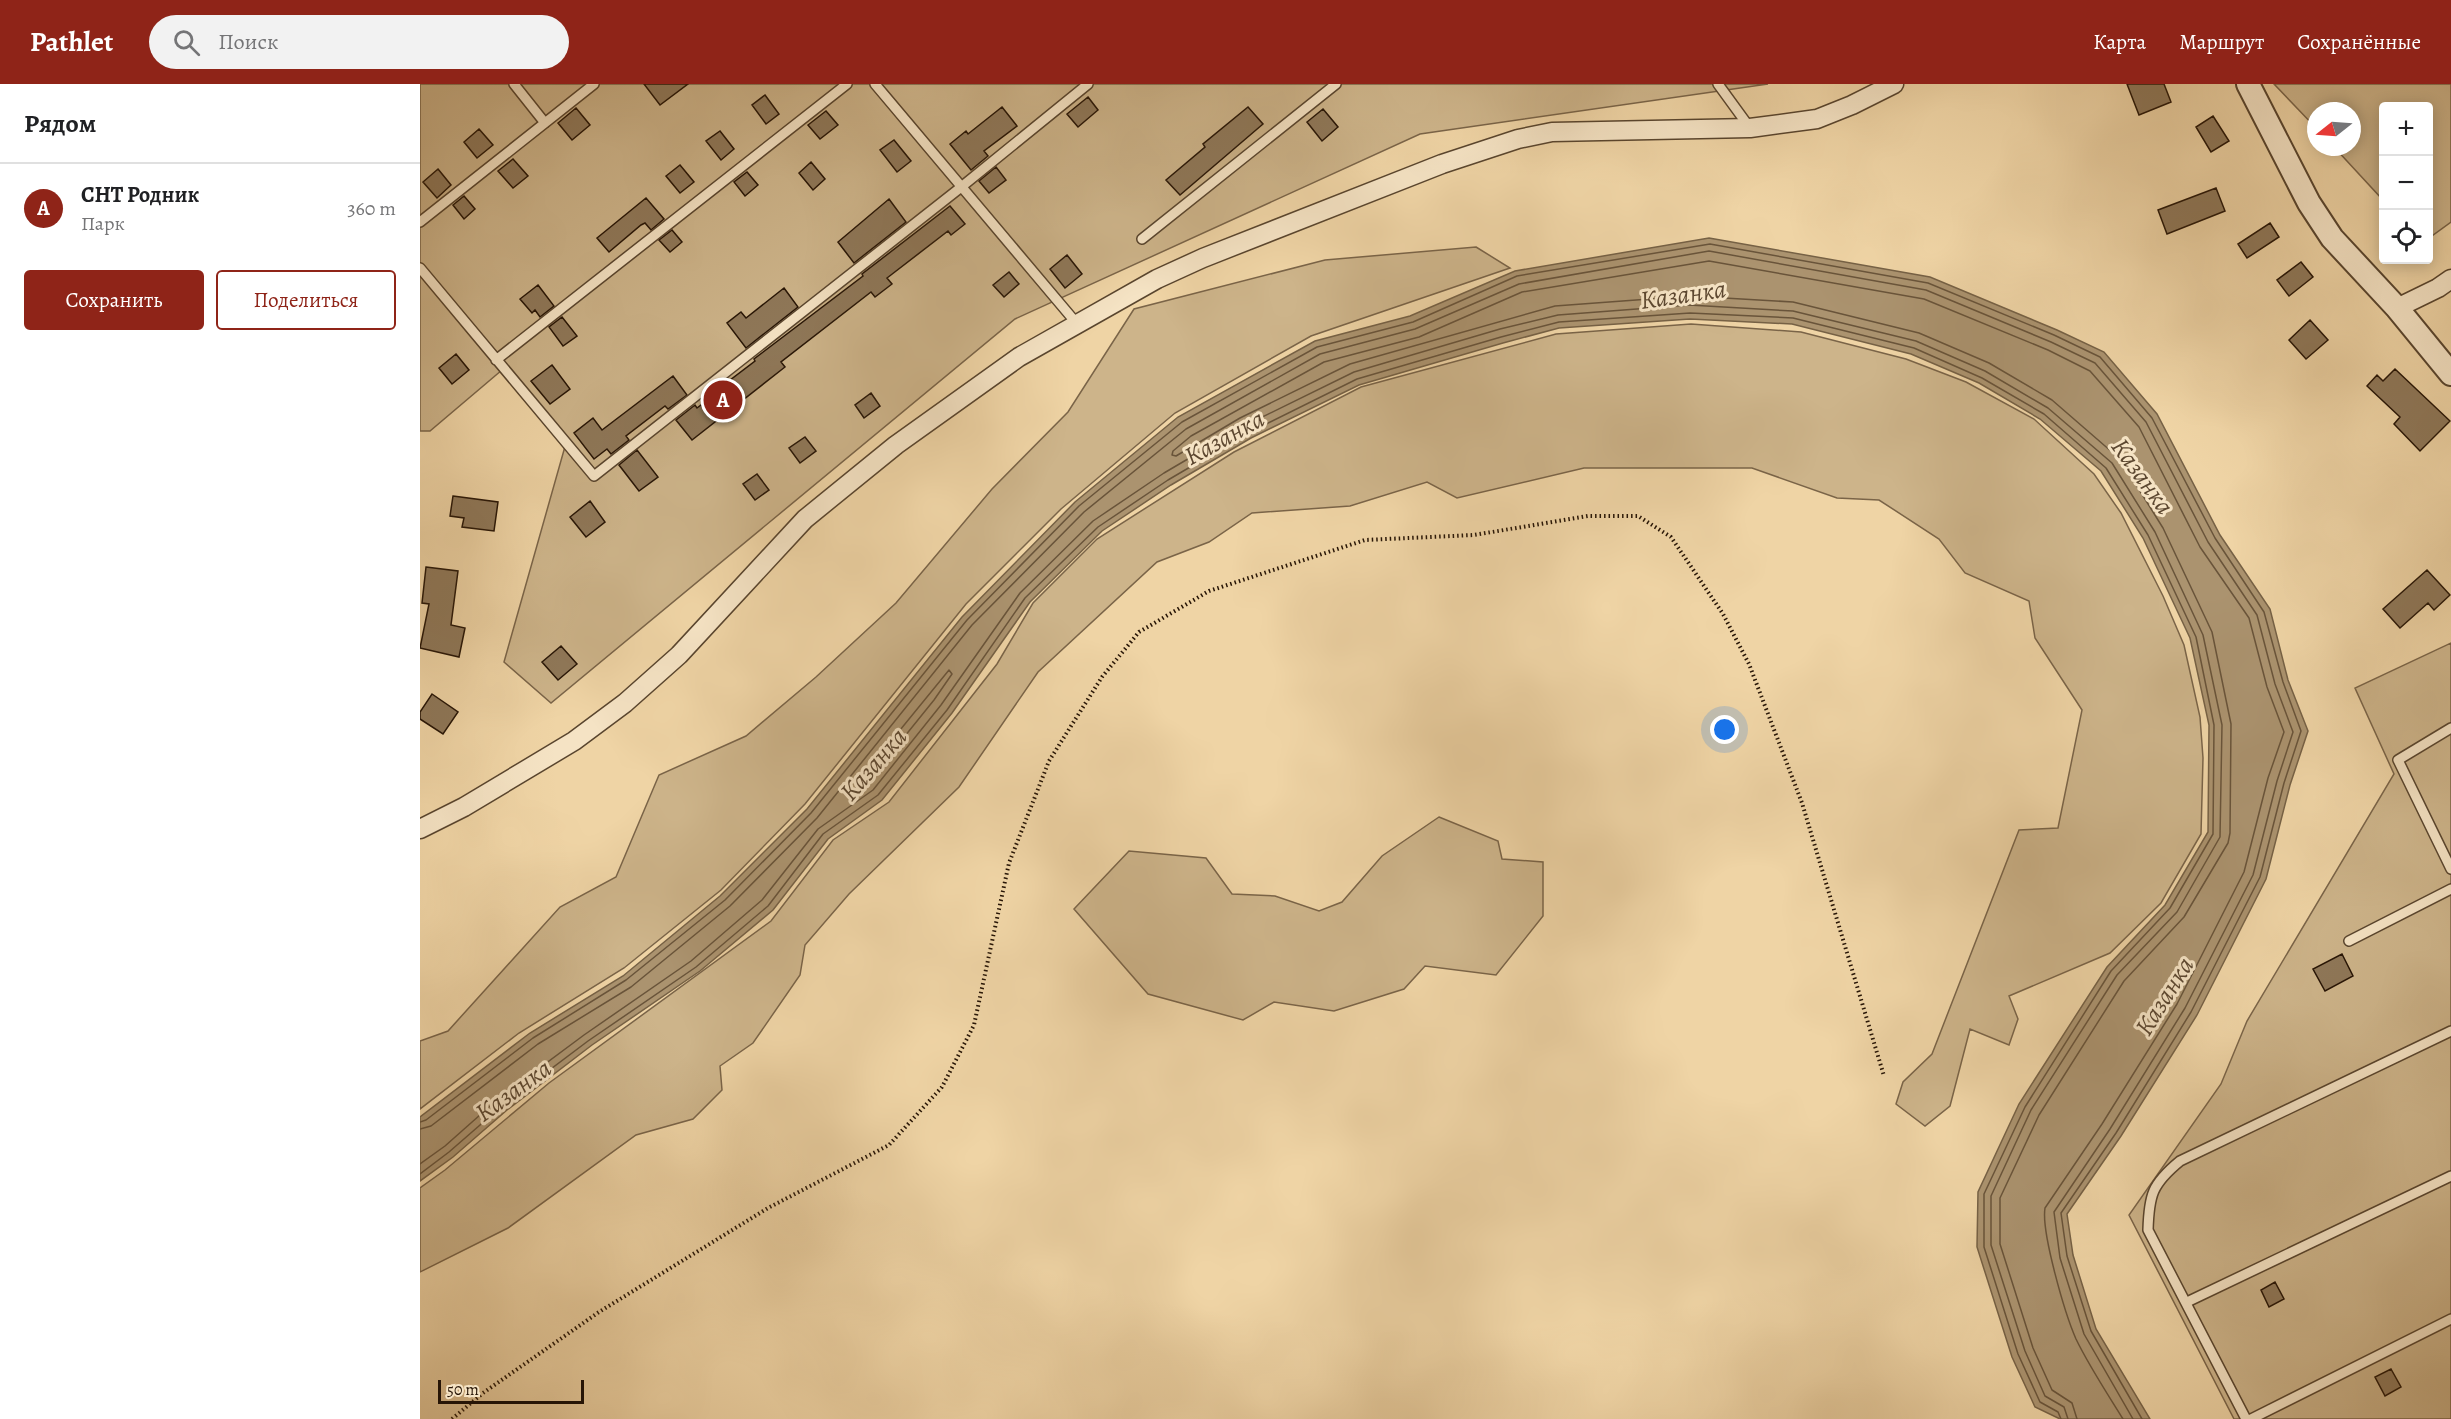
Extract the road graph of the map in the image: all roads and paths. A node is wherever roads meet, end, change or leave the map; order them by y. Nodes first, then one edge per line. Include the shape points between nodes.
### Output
1 (514, 84) edge
2 (594, 84) edge
3 (847, 84) edge
4 (875, 84) edge
5 (1088, 84) edge
6 (1336, 84) edge
7 (1718, 84) edge
8 (1894, 84) edge
9 (2248, 84) edge
10 (545, 123) junction
11 (1750, 128) junction
12 (960, 188) junction
13 (420, 222) edge
14 (1142, 239) dead end
15 (420, 268) edge
16 (2451, 279) edge
17 (2397, 308) junction
18 (1078, 325) junction
19 (496, 360) junction
20 (2451, 374) edge
21 (2451, 728) edge
22 (420, 830) edge
23 (2451, 869) edge
24 (2451, 889) edge
25 (2349, 941) dead end
26 (2451, 1031) edge
27 (1884, 1076) dead end
28 (2451, 1176) edge
29 (2187, 1302) junction
30 (2451, 1320) edge
31 (452, 1419) edge
32 (2246, 1419) edge
33 (2251, 1419) edge

1 - 10 lane
2 - 10 lane
3 - 19 lane
4 - 12 lane
5 - 12 lane
6 - 14 lane
7 - 11 lane
8 - 11 street via 1817,119
9 - 17 street via 2314,212 2332,238
10 - 13 lane
11 - 18 street via 1552,132 1518,138 1203,258 1157,279
12 - 18 lane
12 - 19 lane via 594,476
15 - 19 lane
16 - 17 street
17 - 20 street
18 - 22 street via 1019,357 896,446 806,519 679,655 625,703 574,741
21 - 23 lane via 2398,760
24 - 25 lane
26 - 29 lane via 2180,1161 2164,1174 2149,1201 2148,1230
27 - 31 path via 1802,802 1749,664 1723,614 1671,537 1638,516 1588,516 1474,535 1365,540 1209,591 1139,632 1102,677 1049,761 1009,863 974,1025 942,1087 889,1145 768,1208 599,1312
28 - 29 lane
29 - 32 lane
30 - 33 lane

